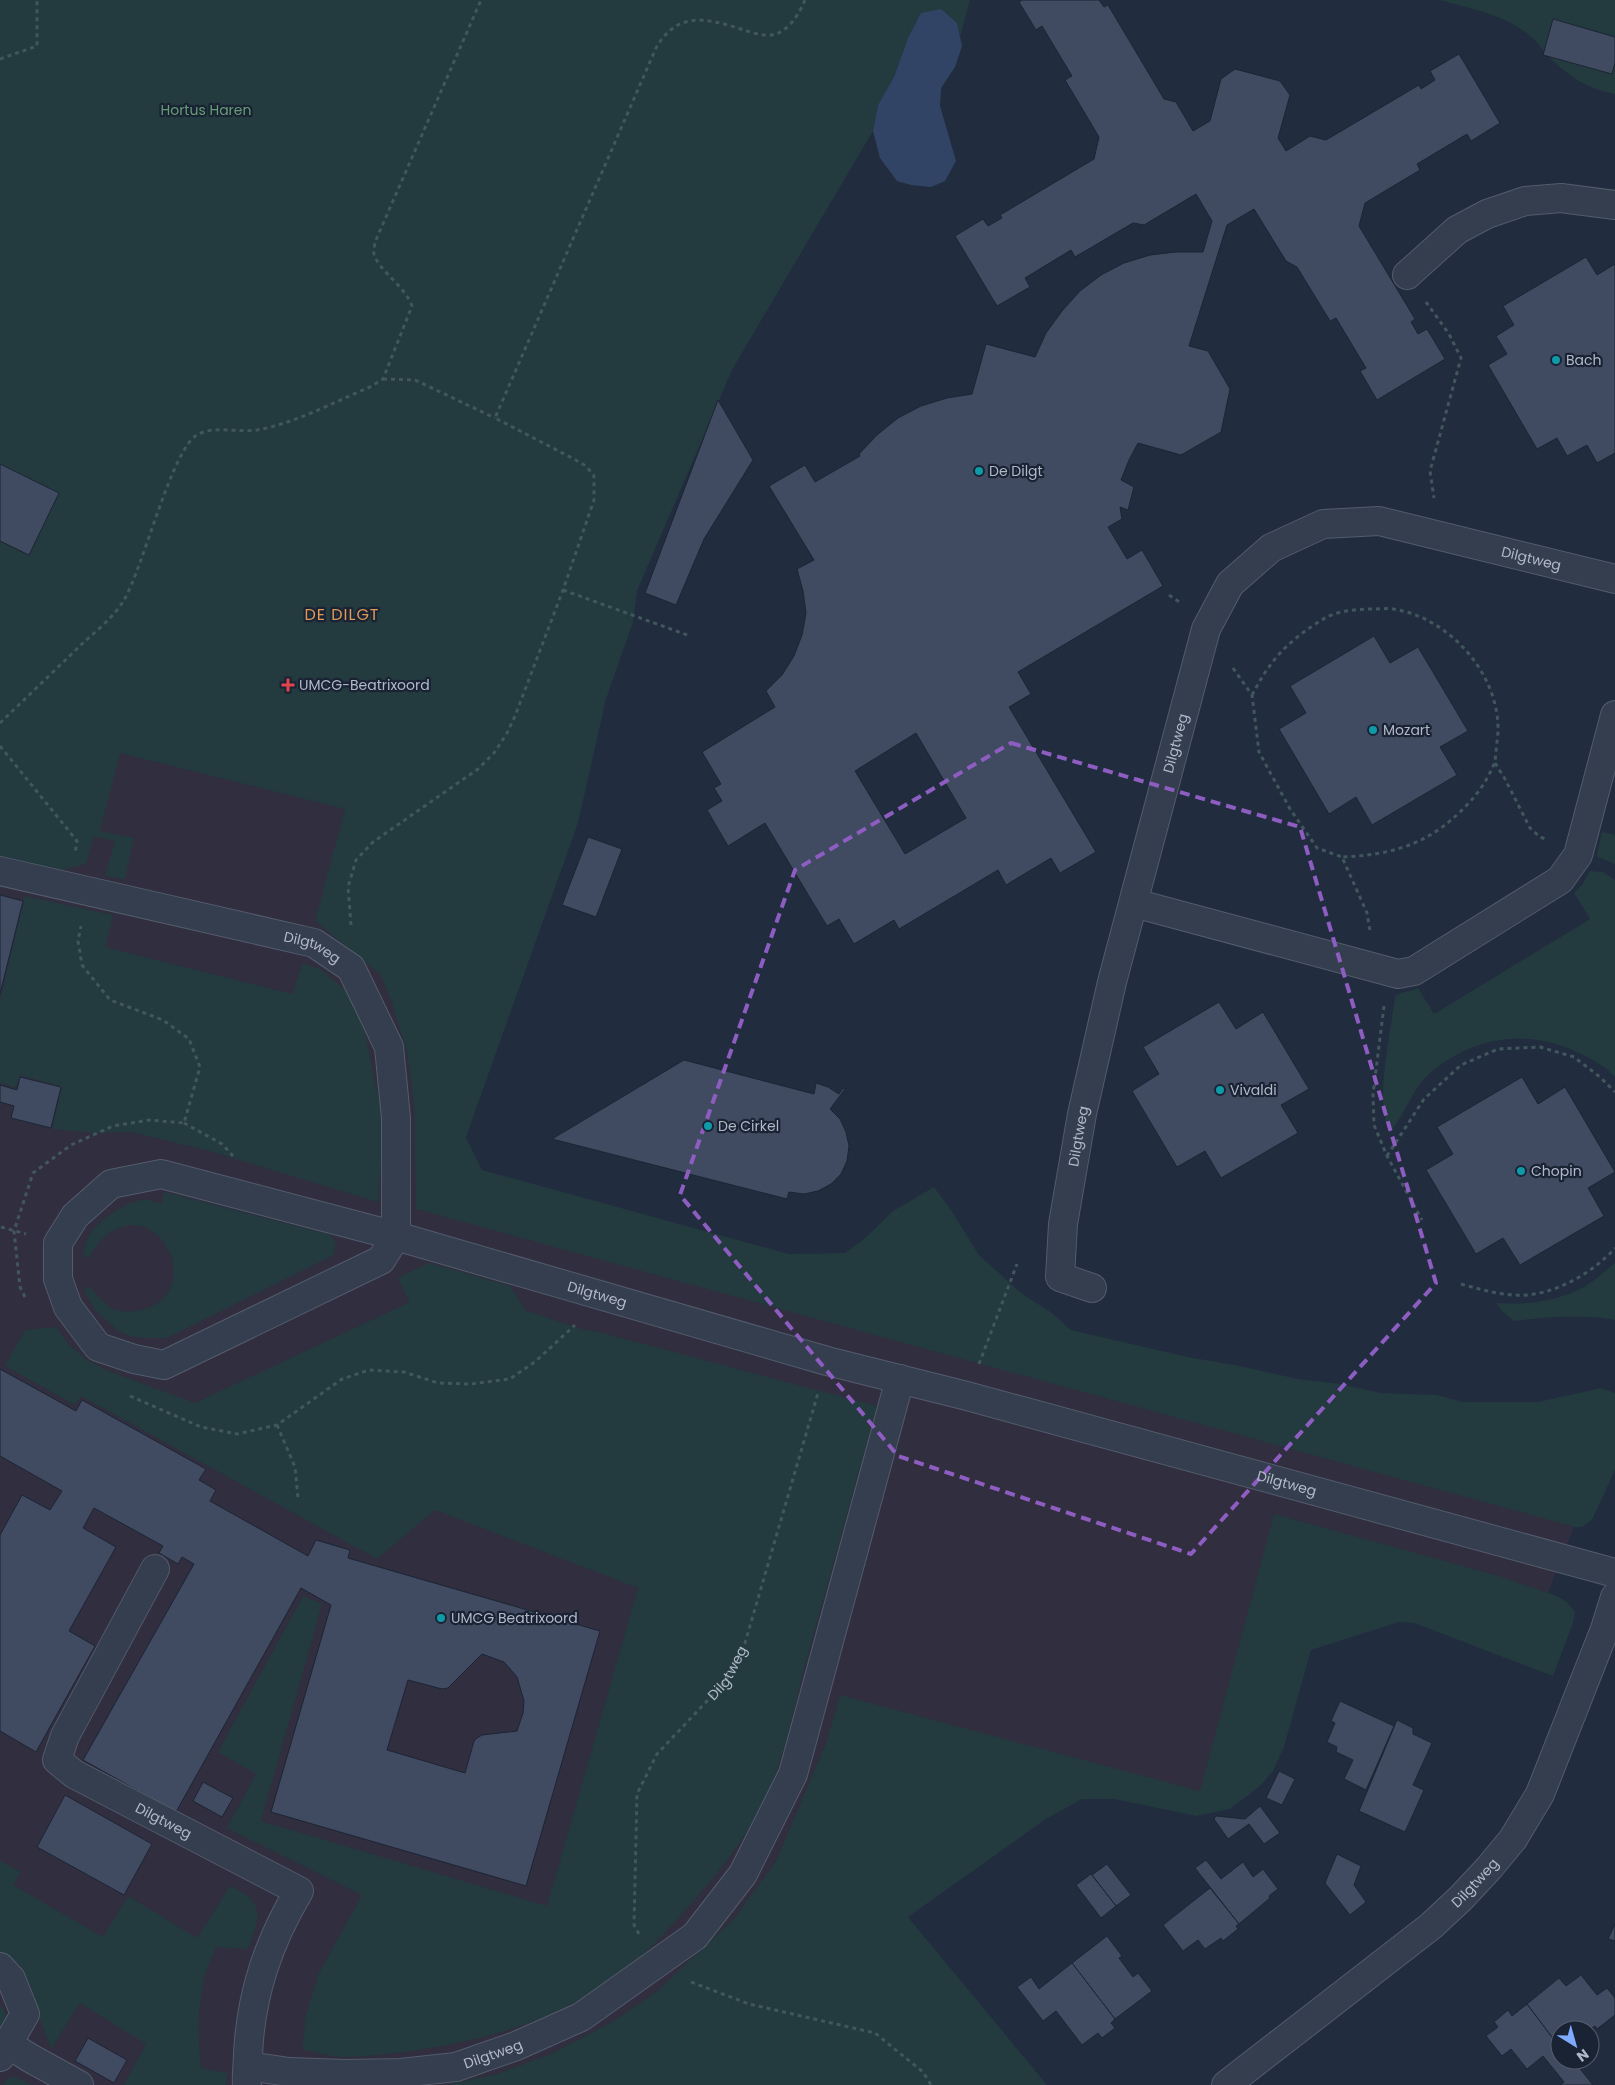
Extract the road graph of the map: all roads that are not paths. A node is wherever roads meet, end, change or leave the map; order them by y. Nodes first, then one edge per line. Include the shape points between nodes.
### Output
1 (1615, 205) edge
2 (1407, 275) road end
3 (1615, 579) edge
4 (1615, 715) edge
5 (0, 871) edge
6 (1134, 903) junction
7 (396, 1236) junction
8 (1092, 1288) dead end
9 (900, 1379) junction
10 (155, 1569) dead end
11 (1615, 1573) edge
12 (1615, 1597) edge
13 (0, 1967) edge
14 (4, 2050) edge
15 (248, 2076) edge
16 (79, 2085) edge
17 (1226, 2085) edge

1 - 2 street via 1560,198 1524,201 1487,214 1457,230
3 - 6 street, Dilgtweg via 1379,521 1323,524 1271,548 1230,584 1206,629
4 - 6 street via 1578,855 1560,880 1414,971 1398,974
5 - 7 street, Dilgtweg via 314,943 351,968 389,1047 396,1118
6 - 8 street, Dilgtweg via 1082,1114 1063,1224 1060,1276
7 - 7 street, Dilgtweg via 161,1174 111,1184 75,1216 58,1243 58,1279 68,1307 98,1347 164,1365 381,1260
7 - 9 street, Dilgtweg via 604,1298
9 - 11 street, Dilgtweg
9 - 15 street, Dilgtweg via 793,1774 743,1874 695,1936 581,2018 456,2067 401,2073 289,2072
10 - 15 street, Dilgtweg via 65,1736 57,1760 74,1774 299,1891 281,1921 262,1970 252,2008
12 - 17 street, Dilgtweg via 1540,1794 1513,1838 1461,1898 1431,1926
13 - 14 street via 11,1979 25,2014
14 - 16 street via 30,2058

